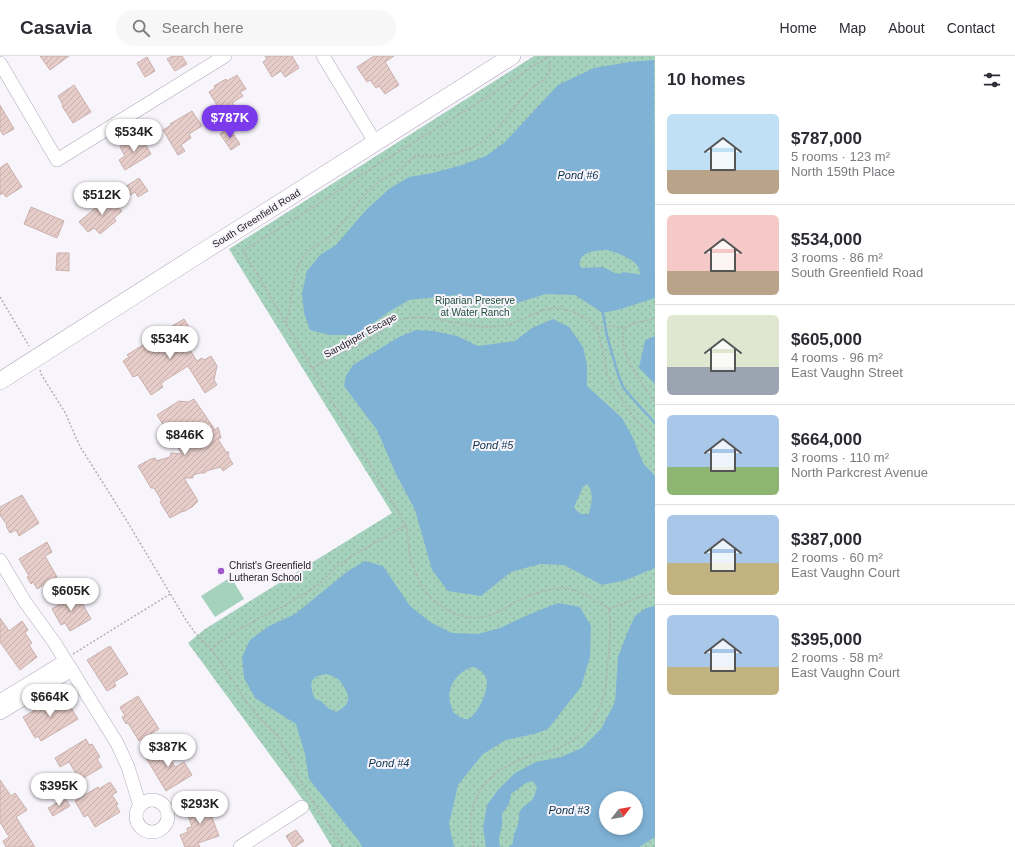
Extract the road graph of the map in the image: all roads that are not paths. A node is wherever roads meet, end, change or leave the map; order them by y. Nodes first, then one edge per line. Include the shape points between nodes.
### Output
1 (224, 56) edge
2 (323, 56) edge
3 (512, 56) edge
4 (2, 69) edge
5 (375, 142) junction
6 (0, 381) edge
7 (0, 560) edge
8 (69, 662) junction
9 (1, 708) edge
10 (140, 806) dead end
11 (302, 807) dead end
12 (240, 847) edge

1 - 4 street via 57,160
2 - 5 street
3 - 5 main road, South Greenfield Road
5 - 6 main road, South Greenfield Road
7 - 8 street via 25,602
8 - 9 street
8 - 10 street via 117,743 128,767
11 - 12 street

